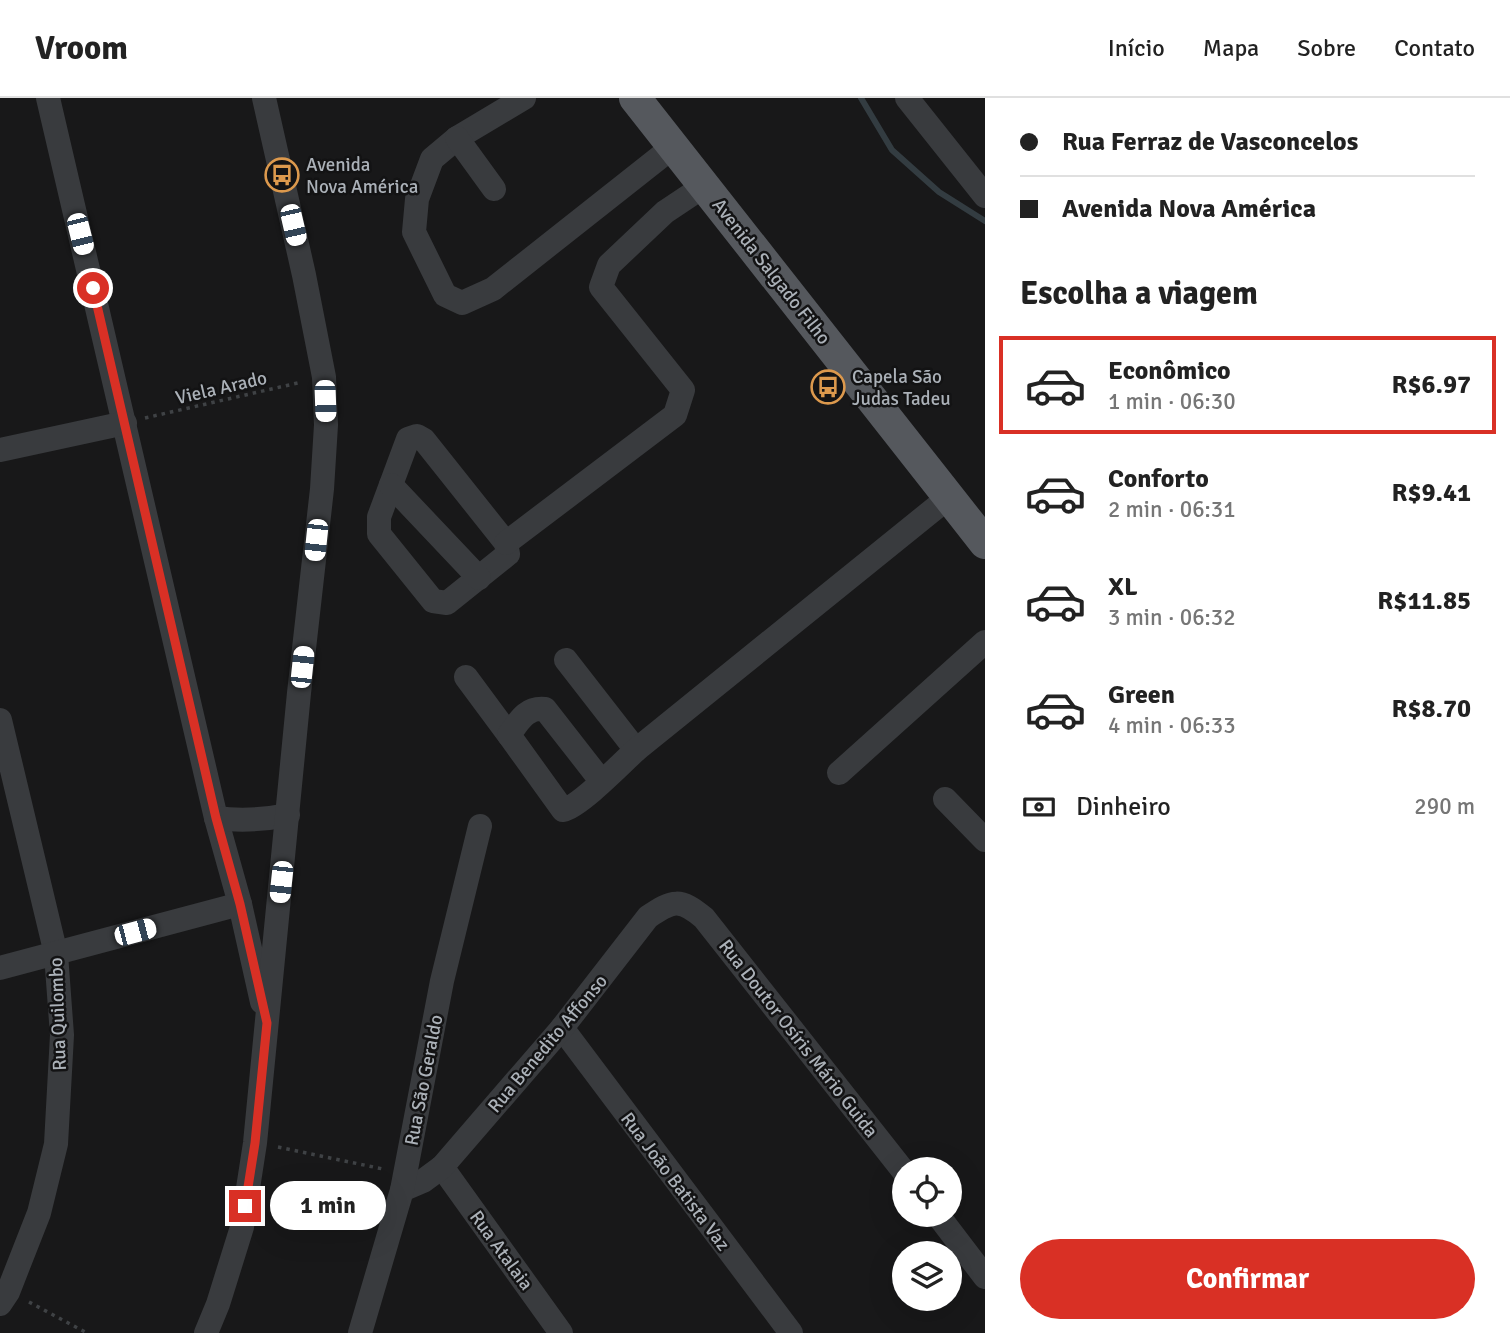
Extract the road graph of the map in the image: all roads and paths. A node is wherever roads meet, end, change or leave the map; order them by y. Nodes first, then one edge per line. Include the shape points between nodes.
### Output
1 (48, 98) edge
2 (264, 98) edge
3 (524, 98) edge
4 (635, 98) edge
5 (907, 98) edge
6 (457, 138) junction
7 (674, 146) junction
8 (705, 186) junction
9 (494, 189) dead end
10 (985, 195) edge
11 (324, 377) junction
12 (125, 423) junction
13 (0, 450) edge
14 (391, 485) junction
15 (949, 497) junction
16 (506, 543) junction
17 (985, 543) edge
18 (479, 578) junction
19 (985, 642) edge
20 (566, 660) dead end
21 (467, 677) dead end
22 (0, 720) edge
23 (509, 735) junction
24 (636, 750) junction
25 (839, 773) dead end
26 (602, 782) junction
27 (945, 799) dead end
28 (288, 815) junction
29 (216, 818) junction
30 (480, 826) dead end
31 (985, 840) edge
32 (240, 904) junction
33 (690, 906) joint
34 (57, 954) junction
35 (0, 968) edge
36 (267, 1023) junction
37 (562, 1028) junction
38 (255, 1143) junction
39 (893, 1157) edge
40 (442, 1167) junction
41 (404, 1181) junction
42 (947, 1227) edge
43 (985, 1277) edge
44 (4, 1298) edge
45 (87, 1333) edge
46 (206, 1333) edge
47 (360, 1333) edge
48 (561, 1333) edge
49 (791, 1333) edge

1 - 12 street
2 - 11 street
3 - 6 street
4 - 7 main road, Avenida Salgado Filho
5 - 10 street
6 - 7 street via 432,159 417,199 414,232 446,296 462,303 493,289
6 - 9 street
7 - 8 main road, Avenida Salgado Filho
8 - 15 main road, Avenida Salgado Filho
8 - 16 street via 664,212 609,265 601,287 683,390 675,415
11 - 12 path, Viela Arado
11 - 28 street via 322,489
12 - 13 street
12 - 29 street
14 - 16 street via 408,439 417,436
14 - 18 street
14 - 18 street via 379,517 379,534 433,601 447,603
15 - 17 main road, Avenida Salgado Filho
15 - 24 street
16 - 18 street via 508,554
19 - 25 street
20 - 24 street
21 - 23 street
22 - 34 street, Rua Quilombo
23 - 26 street via 524,715 545,709
23 - 26 street via 564,810
24 - 26 street
27 - 31 street
28 - 29 street
28 - 36 street
29 - 32 street
30 - 41 street, Rua São Geraldo via 442,981
32 - 34 street
32 - 36 street
33 - 37 street, Rua Benedito Affonso via 674,903 648,917
33 - 39 street, Rua Doutor Osíris Mário Guida
34 - 35 street
34 - 44 street, Rua Quilombo via 62,1035 57,1144 39,1213
36 - 38 street
37 - 40 street, Rua Benedito Affonso
37 - 49 street, Rua João Batista Vaz
38 - 41 path
38 - 46 street via 242,1227
40 - 41 street, Rua Benedito Affonso via 423,1181
40 - 48 street, Rua Atalaia
41 - 47 street, Rua São Geraldo
42 - 43 street
44 - 45 path

